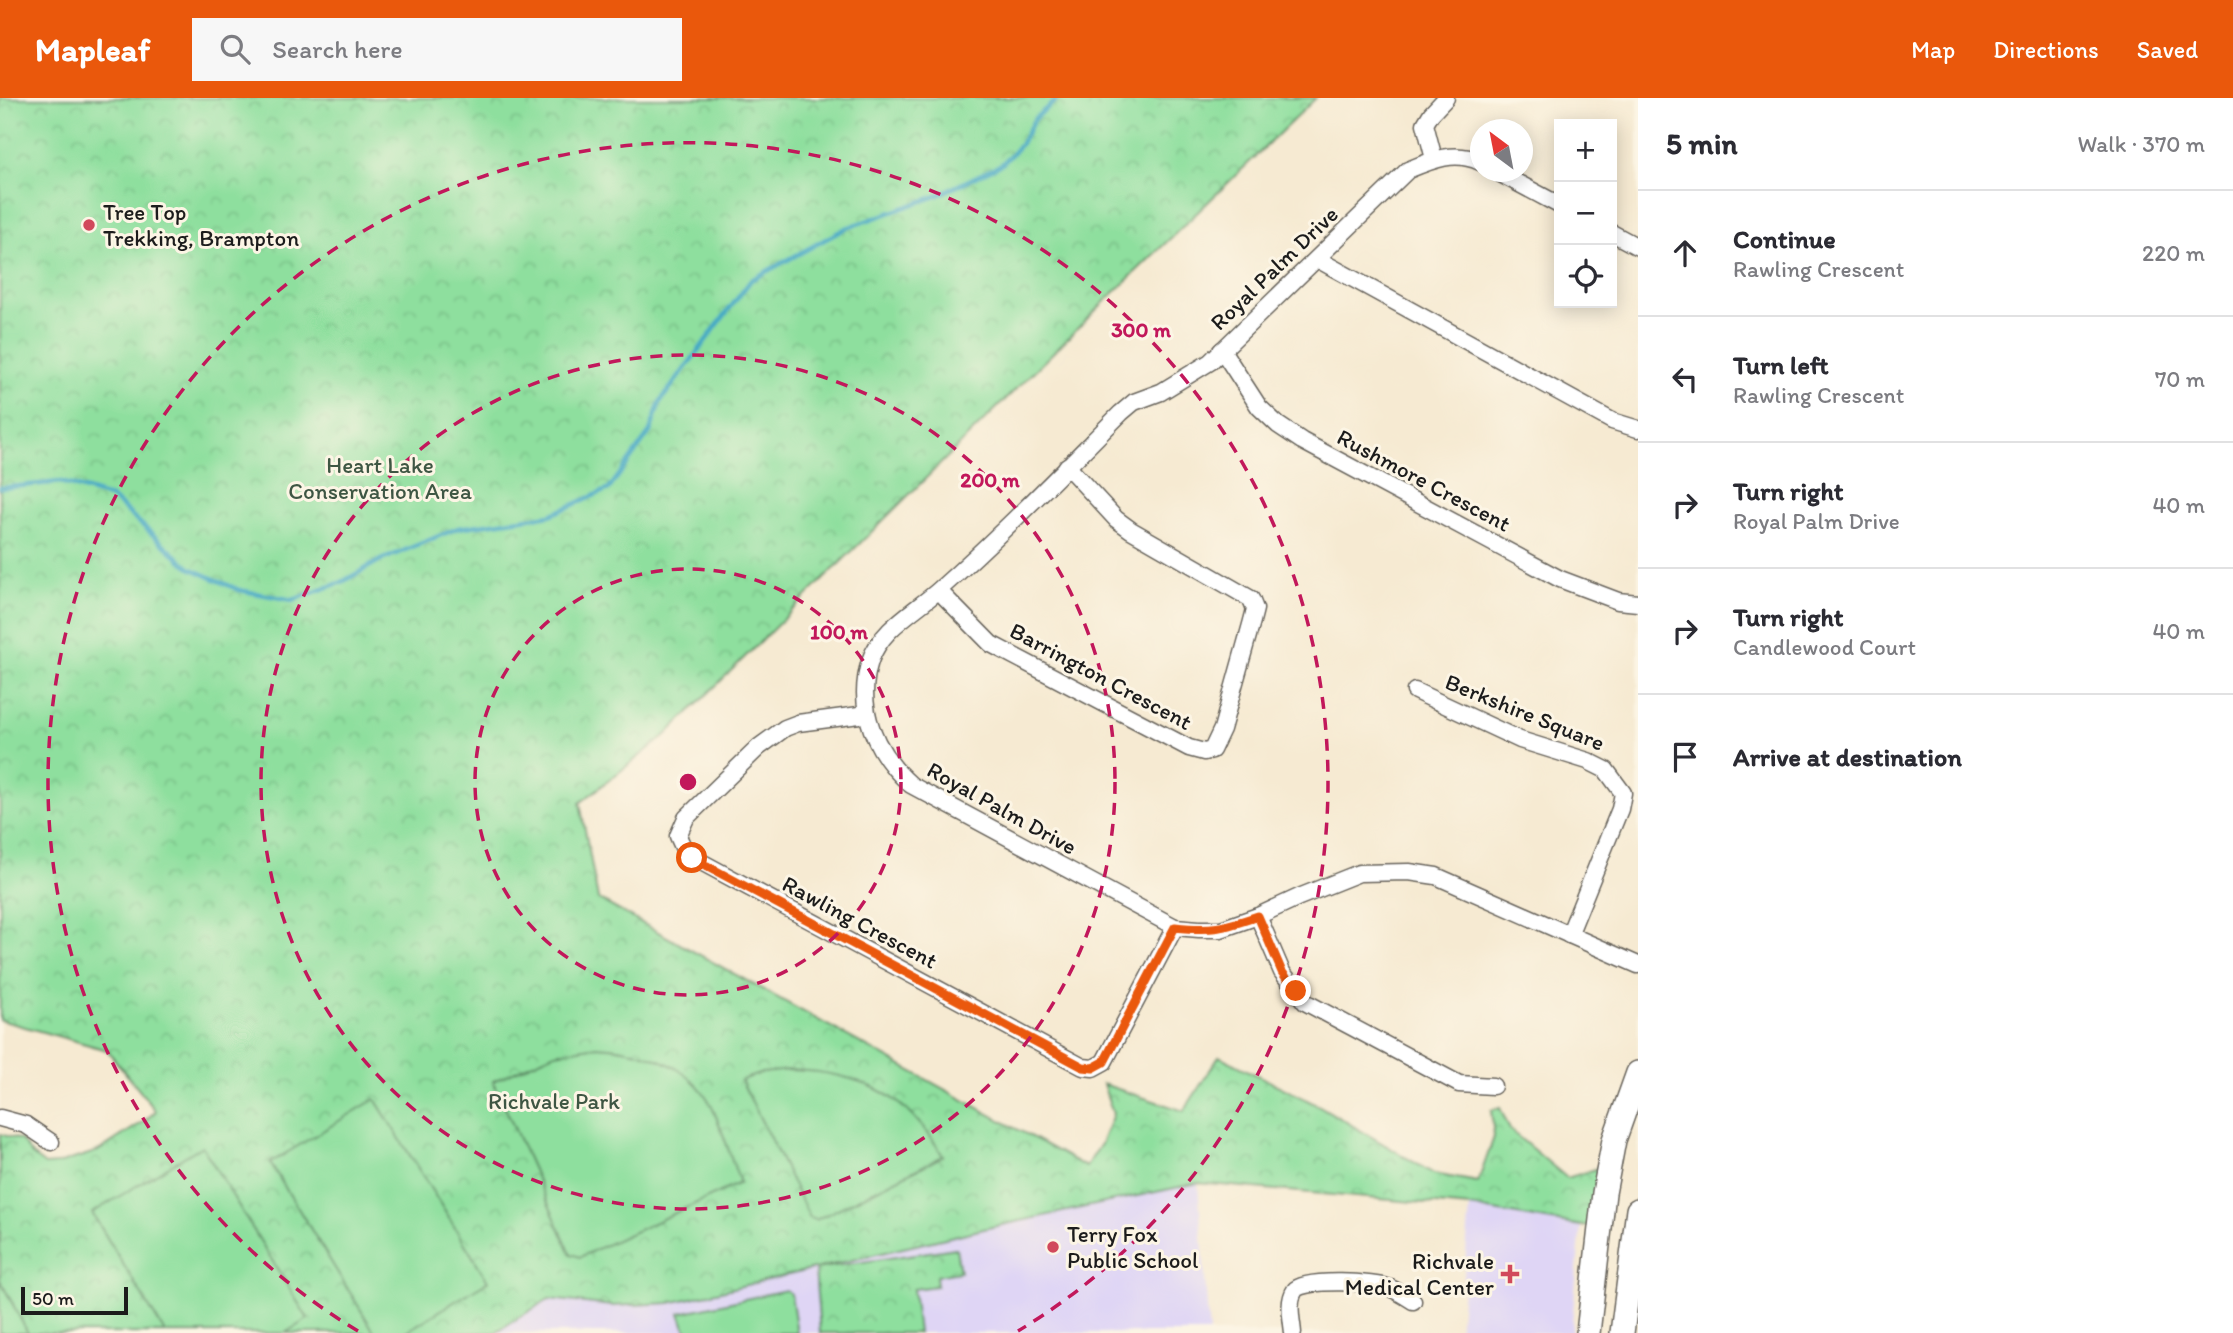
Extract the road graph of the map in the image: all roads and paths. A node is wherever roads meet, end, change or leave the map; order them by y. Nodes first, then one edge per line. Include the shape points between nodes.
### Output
1 (1446, 98) edge
2 (1470, 158) edge
3 (1434, 159) junction
4 (1516, 182) edge
5 (1554, 202) edge
6 (1617, 236) edge
7 (1638, 247) edge
8 (1317, 259) junction
9 (1222, 349) junction
10 (1638, 429) edge
11 (1068, 466) junction
12 (939, 590) junction
13 (1638, 603) edge
14 (1415, 691) dead end
15 (867, 714) junction
16 (1258, 916) junction
17 (1175, 927) junction
18 (1569, 935) junction
19 (1638, 965) edge
20 (1638, 1073) edge
21 (1493, 1086) dead end
22 (0, 1118) edge
23 (51, 1142) dead end
24 (1638, 1210) edge
25 (1413, 1301) dead end
26 (1293, 1333) edge
27 (1588, 1333) edge
28 (1622, 1333) edge

1 - 3 street via 1425,124
2 - 3 street, Royal Palm Drive
3 - 8 street, Royal Palm Drive via 1408,170
4 - 5 street
6 - 7 street
8 - 9 street, Royal Palm Drive
8 - 10 street via 1612,421
9 - 11 street, Royal Palm Drive via 1210,362 1161,392 1135,402
9 - 13 street, Rushmore Crescent via 1259,407 1302,441 1560,579 1618,601
11 - 12 street, Royal Palm Drive
11 - 12 street, Barrington Crescent via 1130,530 1251,599 1255,609 1252,621 1212,750 1189,748 991,644
12 - 15 street, Royal Palm Drive via 895,625 877,648 868,671
14 - 18 street, Berkshire Square via 1520,740 1588,761 1606,770 1616,782 1622,793 1620,810
15 - 17 street, Royal Palm Drive via 886,758 911,785
15 - 17 street, Rawling Crescent via 797,723 773,736 685,818 678,836 683,848 692,858 1083,1067 1104,1062
16 - 17 street, Royal Palm Drive via 1221,929
16 - 18 street, Royal Palm Drive via 1359,873 1409,872 1436,876
16 - 21 street via 1282,972 1305,1002 1459,1084
18 - 19 street, Royal Palm Drive
20 - 27 main road via 1614,1140
22 - 23 street via 26,1125
24 - 28 main road
25 - 26 street via 1388,1287 1305,1283 1295,1290 1290,1303

